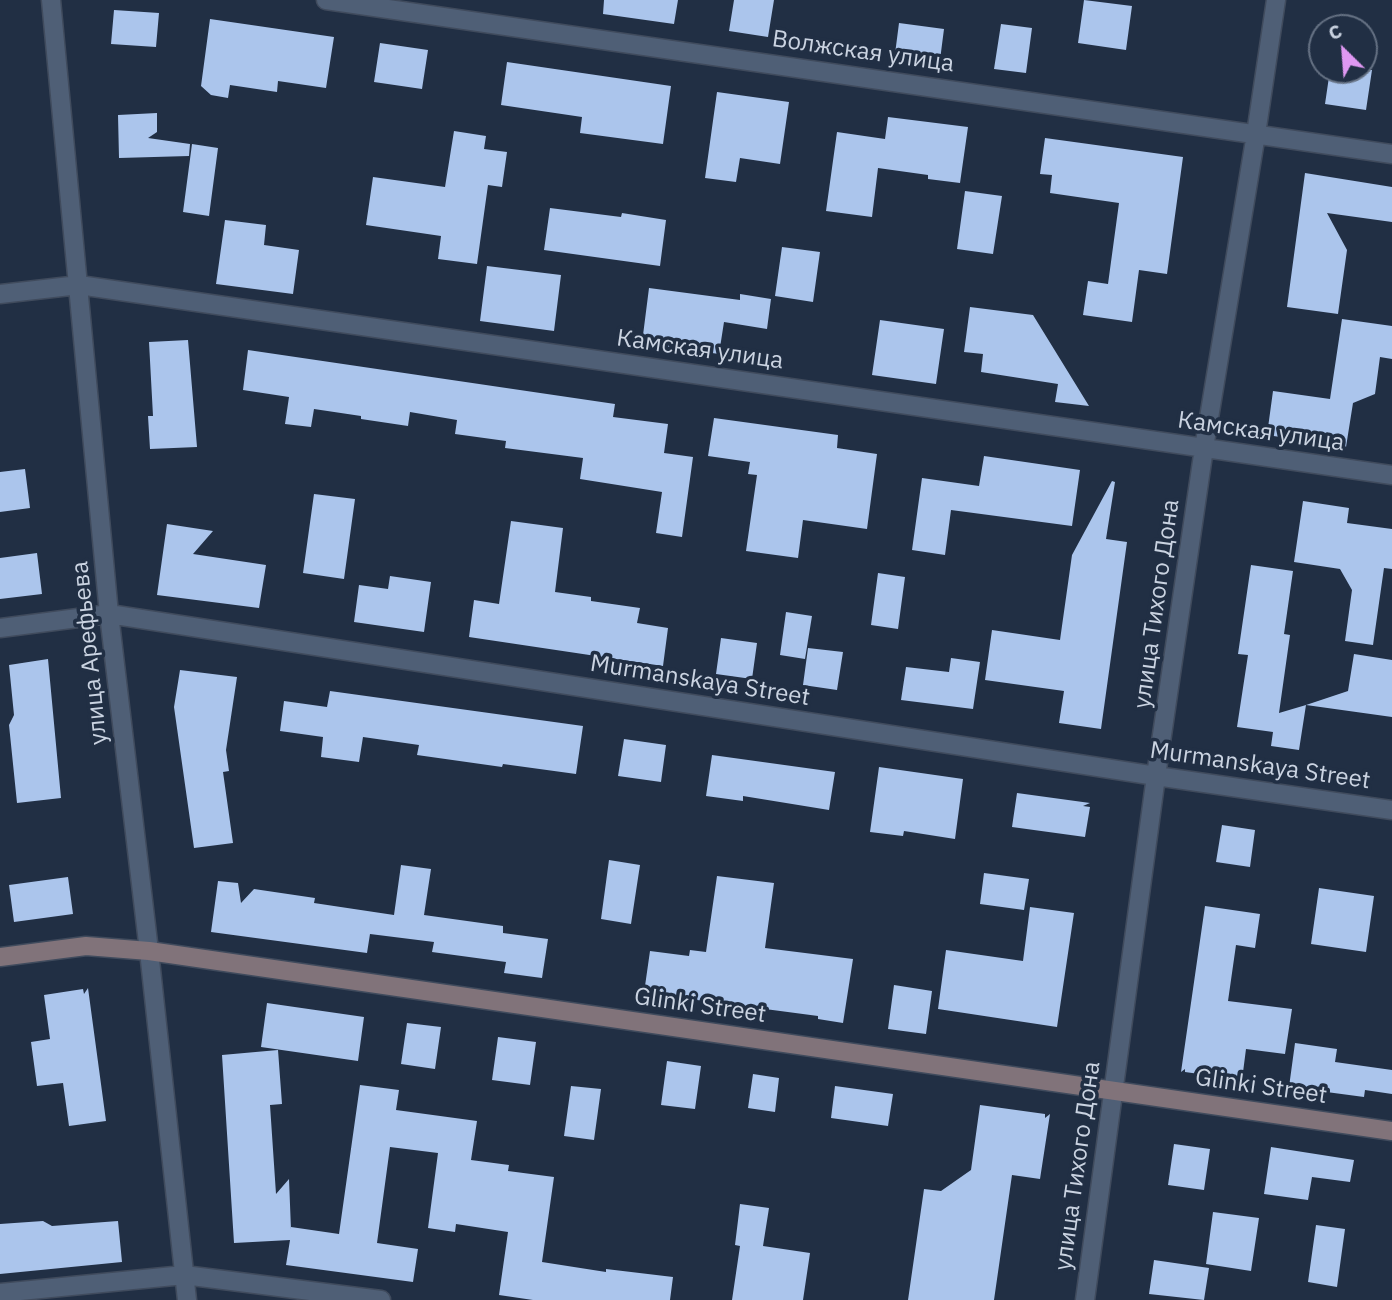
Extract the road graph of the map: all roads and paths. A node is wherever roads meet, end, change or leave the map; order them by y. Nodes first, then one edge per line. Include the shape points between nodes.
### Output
1 (51, 0) edge
2 (326, 0) edge
3 (1276, 0) edge
4 (1256, 134) junction
5 (1392, 154) edge
6 (79, 285) junction
7 (0, 294) edge
8 (1204, 448) junction
9 (1392, 475) edge
10 (109, 614) junction
11 (0, 628) edge
12 (1156, 776) junction
13 (1392, 810) edge
14 (149, 951) junction
15 (0, 957) edge
16 (1113, 1091) junction
17 (1392, 1130) edge
18 (184, 1275) junction
19 (0, 1293) edge
20 (187, 1300) edge
21 (381, 1300) edge
22 (1085, 1300) edge

1 - 6 street, улица Арефьева
2 - 4 street, Волжская улица
3 - 4 street, улица Тихого Дона
4 - 5 street, Волжская улица
4 - 8 street, улица Тихого Дона
6 - 7 street, Камская улица
6 - 8 street, Камская улица
6 - 10 street, улица Арефьева
8 - 9 street, Камская улица
8 - 12 street, улица Тихого Дона
10 - 11 street, Murmanskaya Street
10 - 12 street, Murmanskaya Street
10 - 14 street, улица Арефьева
12 - 13 street, Murmanskaya Street
12 - 16 street, улица Тихого Дона
14 - 15 street, Glinki Street via 86,946
14 - 16 street, Glinki Street
14 - 18 street, улица Арефьева
16 - 17 street, Glinki Street
16 - 22 street, улица Тихого Дона
18 - 19 street
18 - 20 street, улица Арефьева
18 - 21 street

